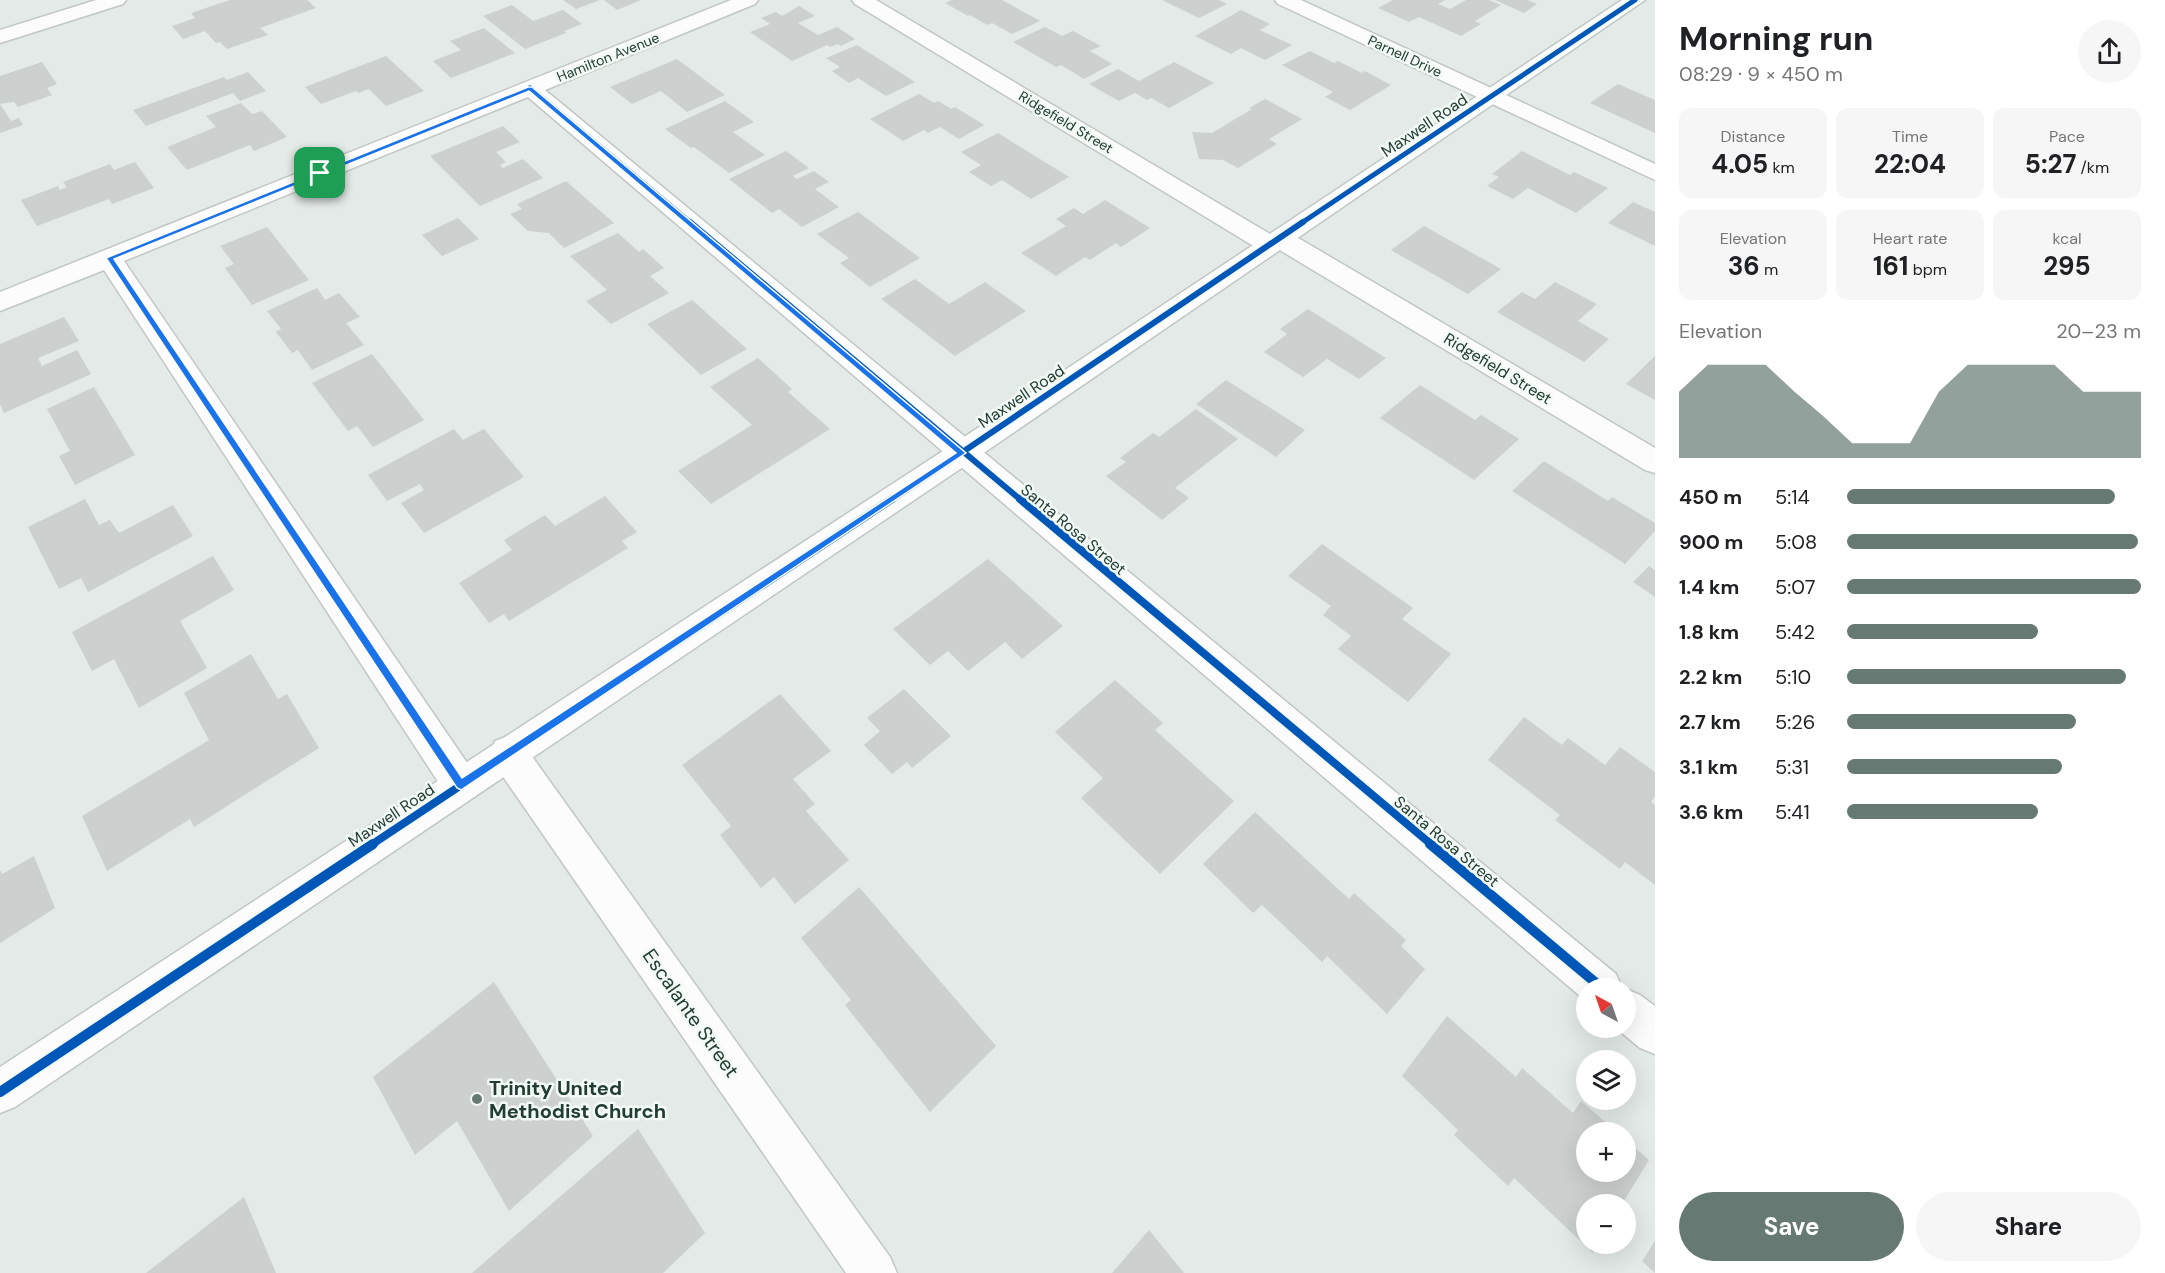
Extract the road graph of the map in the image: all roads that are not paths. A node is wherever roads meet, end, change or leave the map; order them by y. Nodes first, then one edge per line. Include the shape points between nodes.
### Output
1 (116, 0) edge
2 (748, 0) edge
3 (862, 0) edge
4 (1285, 0) edge
5 (1635, 0) edge
6 (0, 37) edge
7 (530, 88) junction
8 (1491, 96) junction
9 (1655, 173) edge
10 (1274, 241) junction
11 (109, 258) junction
12 (0, 302) edge
13 (962, 453) junction
14 (1655, 462) edge
15 (508, 753) junction
16 (461, 785) junction
17 (1590, 978) edge
18 (1636, 1017) edge
19 (1655, 1033) edge
20 (0, 1092) edge
21 (874, 1273) edge

1 - 6 street
2 - 7 street, Hamilton Avenue
3 - 10 street, Ridgefield Street
4 - 8 street, Parnell Drive
5 - 8 street, Maxwell Road
7 - 11 street, Hamilton Avenue
7 - 13 street, Santa Rosa Street
8 - 9 street, Parnell Drive
8 - 10 street, Maxwell Road
10 - 13 street, Maxwell Road
10 - 14 street, Ridgefield Street
11 - 12 street, Hamilton Avenue
11 - 16 street
13 - 15 street, Maxwell Road
13 - 17 street, Santa Rosa Street
15 - 16 street, Maxwell Road
15 - 21 street, Escalante Street
16 - 20 street, Maxwell Road
18 - 19 street

